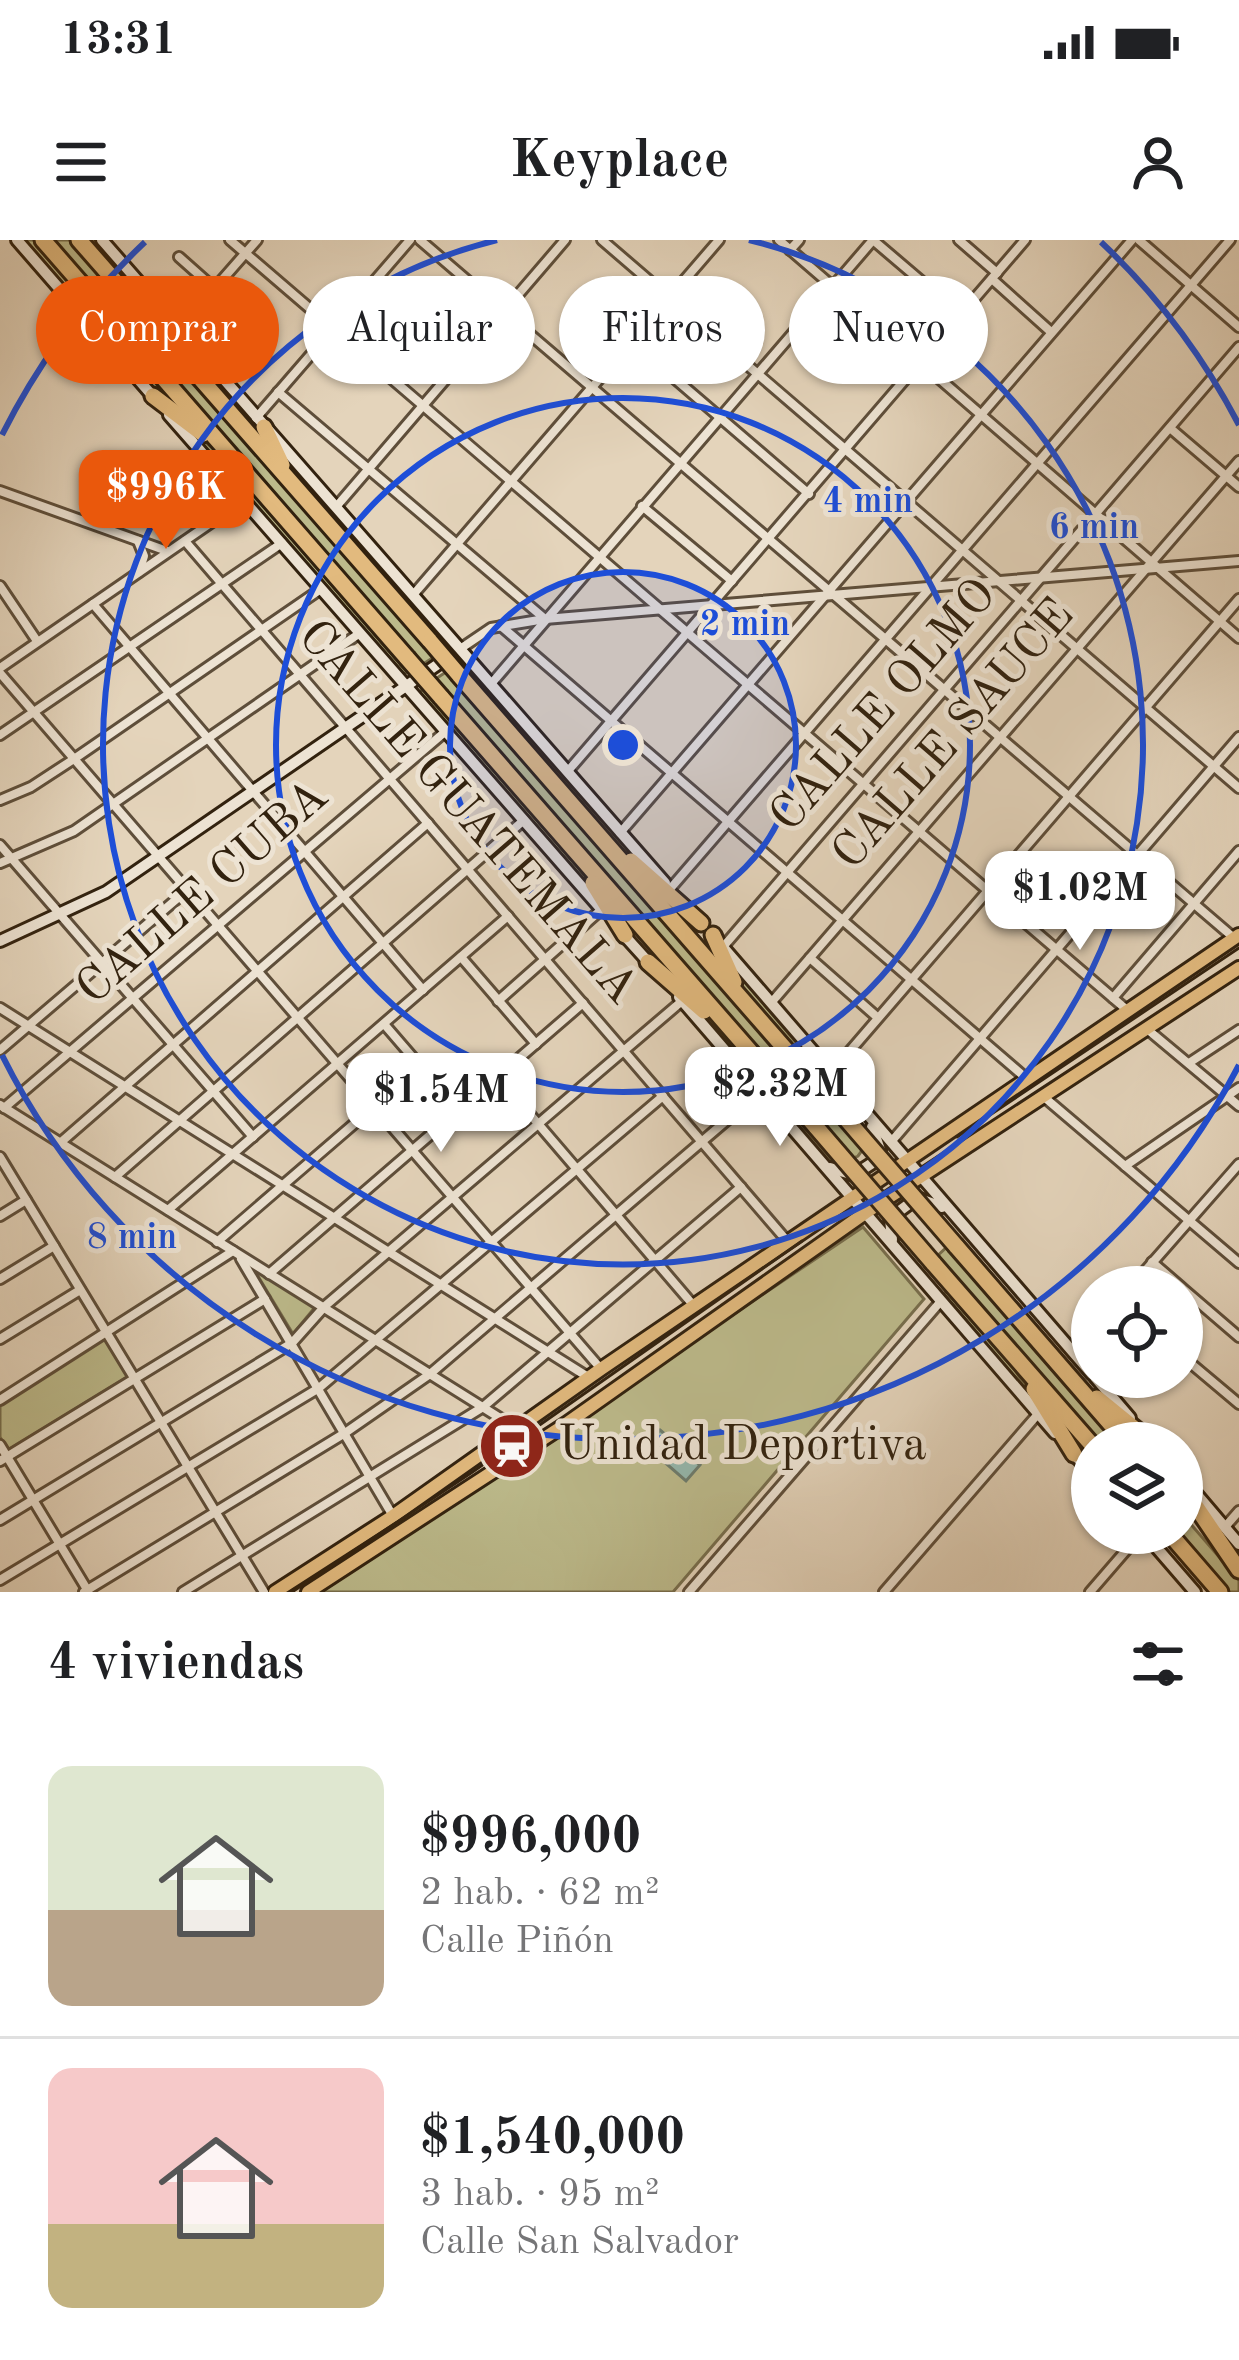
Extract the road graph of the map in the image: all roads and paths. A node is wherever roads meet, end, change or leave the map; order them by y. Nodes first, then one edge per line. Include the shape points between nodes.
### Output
1 (17, 240) edge
2 (43, 240) edge
3 (79, 240) edge
4 (103, 240) edge
5 (230, 240) edge
6 (257, 240) edge
7 (410, 240) edge
8 (420, 240) edge
9 (565, 240) edge
10 (602, 240) edge
11 (719, 240) edge
12 (778, 240) edge
13 (799, 240) edge
14 (873, 240) edge
15 (959, 240) edge
16 (1025, 240) edge
17 (1135, 240) edge
18 (1230, 240) edge
19 (790, 250) junction
20 (245, 254) junction
21 (179, 257) dead end
22 (134, 276) edge
23 (200, 276) edge
24 (226, 276) edge
25 (379, 276) edge
26 (462, 276) edge
27 (534, 276) edge
28 (643, 276) edge
29 (687, 276) edge
30 (819, 276) edge
31 (842, 276) edge
32 (915, 276) edge
33 (995, 276) junction
34 (988, 284) edge
35 (1190, 284) junction
36 (303, 302) edge
37 (1239, 327) edge
38 (1052, 332) junction
39 (789, 337) edge
40 (535, 340) edge
41 (1239, 347) edge
42 (303, 363) edge
43 (765, 365) edge
44 (765, 381) edge
45 (226, 384) edge
46 (398, 384) edge
47 (442, 384) edge
48 (594, 384) edge
49 (681, 384) edge
50 (748, 384) edge
51 (902, 384) edge
52 (944, 384) edge
53 (591, 388) junction
54 (278, 392) junction
55 (153, 395) junction
56 (423, 406) junction
57 (980, 415) junction
58 (720, 417) junction
59 (260, 423) junction
60 (1170, 428) junction
61 (845, 451) junction
62 (232, 456) junction
63 (1038, 461) junction
64 (1239, 461) edge
65 (679, 464) junction
66 (369, 469) junction
67 (1226, 476) junction
68 (512, 482) junction
69 (291, 484) junction
70 (1239, 487) edge
71 (0, 491) edge
72 (809, 494) junction
73 (244, 500) junction
74 (905, 502) junction
75 (336, 506) junction
76 (642, 506) junction
77 (1096, 513) junction
78 (135, 537) junction
79 (767, 540) junction
80 (184, 541) junction
81 (282, 543) junction
82 (456, 545) junction
83 (962, 551) junction
84 (168, 552) junction
85 (598, 557) junction
86 (1239, 561) edge
87 (1151, 566) junction
88 (138, 573) junction
89 (1042, 576) junction
90 (997, 580) junction
91 (732, 581) junction
92 (222, 584) junction
93 (932, 585) junction
94 (0, 586) edge
95 (321, 589) junction
96 (829, 593) junction
97 (413, 595) junction
98 (1239, 599) edge
99 (1022, 602) junction
100 (93, 604) junction
101 (712, 605) junction
102 (660, 610) junction
103 (545, 619) junction
104 (1220, 621) junction
105 (500, 625) junction
106 (262, 630) junction
107 (360, 633) junction
108 (687, 633) junction
109 (1239, 638) edge
110 (885, 640) junction
111 (37, 641) junction
112 (524, 645) junction
113 (129, 647) junction
114 (460, 649) junction
115 (1076, 649) junction
116 (0, 670) edge
117 (300, 674) junction
118 (491, 684) junction
119 (748, 684) junction
120 (407, 686) junction
121 (944, 691) junction
122 (169, 694) junction
123 (1145, 706) junction
124 (34, 712) junction
125 (610, 722) junction
126 (347, 728) junction
127 (446, 731) junction
128 (805, 733) junction
129 (0, 735) edge
130 (206, 737) junction
131 (1239, 737) edge
132 (999, 738) junction
133 (74, 759) junction
134 (1214, 766) junction
135 (568, 771) junction
136 (672, 774) junction
137 (390, 779) junction
138 (862, 783) junction
139 (1239, 788) edge
140 (254, 792) junction
141 (1068, 797) junction
142 (0, 800) edge
143 (112, 803) junction
144 (524, 820) junction
145 (585, 820) junction
146 (428, 823) junction
147 (728, 823) junction
148 (919, 830) junction
149 (620, 833) junction
150 (0, 845) edge
151 (570, 845) junction
152 (1239, 851) edge
153 (305, 852) junction
154 (1135, 854) junction
155 (11, 858) junction
156 (158, 858) junction
157 (0, 863) edge
158 (469, 870) junction
159 (787, 874) junction
160 (670, 889) junction
161 (987, 890) junction
162 (186, 891) junction
163 (344, 897) junction
164 (1194, 904) junction
165 (602, 909) junction
166 (61, 916) junction
167 (508, 916) junction
168 (840, 921) junction
169 (218, 928) junction
170 (625, 935) junction
171 (712, 935) junction
172 (1236, 937) edge
173 (0, 940) edge
174 (383, 943) junction
175 (1054, 949) junction
176 (461, 957) junction
177 (810, 958) junction
178 (545, 959) junction
179 (648, 962) junction
180 (102, 963) junction
181 (1239, 968) edge
182 (257, 973) junction
183 (909, 980) junction
184 (423, 990) junction
185 (1113, 998) junction
186 (134, 1000) junction
187 (498, 1000) junction
188 (682, 1001) junction
189 (743, 1001) junction
190 (583, 1003) junction
191 (772, 1003) junction
192 (0, 1008) edge
193 (1128, 1011) junction
194 (878, 1017) junction
195 (297, 1018) junction
196 (384, 1024) junction
197 (28, 1026) junction
198 (1147, 1029) junction
199 (1239, 1030) edge
200 (978, 1038) junction
201 (536, 1044) junction
202 (173, 1045) junction
203 (0, 1050) edge
204 (624, 1051) junction
205 (72, 1053) junction
206 (750, 1053) junction
207 (1189, 1063) junction
208 (336, 1064) junction
209 (420, 1066) junction
210 (831, 1073) junction
211 (498, 1077) junction
212 (1027, 1079) junction
213 (127, 1087) junction
214 (1239, 1088) edge
215 (213, 1091) junction
216 (761, 1091) junction
217 (663, 1096) junction
218 (1227, 1096) junction
219 (1044, 1097) junction
220 (2, 1106) edge
221 (1239, 1106) edge
222 (374, 1107) junction
223 (459, 1111) junction
224 (870, 1118) junction
225 (180, 1120) junction
226 (538, 1123) junction
227 (253, 1137) junction
228 (702, 1141) junction
229 (60, 1143) junction
230 (890, 1143) junction
231 (925, 1149) junction
232 (412, 1151) junction
233 (233, 1154) junction
234 (0, 1157) edge
235 (906, 1162) junction
236 (822, 1163) junction
237 (1239, 1164) edge
238 (936, 1166) junction
239 (1125, 1166) junction
240 (578, 1170) junction
241 (115, 1177) junction
242 (919, 1177) junction
243 (284, 1185) junction
244 (741, 1186) junction
245 (452, 1198) junction
246 (852, 1198) junction
247 (26, 1200) junction
248 (168, 1210) junction
249 (833, 1211) junction
250 (950, 1212) junction
251 (865, 1213) junction
252 (616, 1214) junction
253 (0, 1216) edge
254 (335, 1218) junction
255 (1189, 1220) junction
256 (830, 1237) junction
257 (218, 1242) junction
258 (788, 1242) junction
259 (491, 1244) junction
260 (54, 1246) junction
261 (894, 1246) junction
262 (388, 1251) junction
263 (236, 1254) junction
264 (655, 1260) junction
265 (1152, 1262) junction
266 (1239, 1263) edge
267 (1149, 1266) edge
268 (1157, 1266) edge
269 (269, 1274) junction
270 (0, 1279) edge
271 (443, 1286) junction
272 (530, 1288) junction
273 (80, 1290) junction
274 (265, 1299) junction
275 (940, 1301) junction
276 (325, 1306) junction
277 (694, 1306) junction
278 (1203, 1306) edge
279 (496, 1318) junction
280 (106, 1333) junction
281 (570, 1334) junction
282 (1239, 1337) edge
283 (0, 1339) edge
284 (378, 1342) junction
285 (292, 1343) junction
286 (1071, 1350) edge
287 (1010, 1351) junction
288 (549, 1352) junction
289 (1064, 1372) junction
290 (595, 1373) junction
291 (430, 1374) junction
292 (1203, 1374) edge
293 (135, 1378) junction
294 (319, 1388) junction
295 (1112, 1398) edge
296 (0, 1400) edge
297 (1239, 1405) edge
298 (483, 1407) junction
299 (1038, 1414) junction
300 (1072, 1422) edge
301 (1108, 1422) edge
302 (1126, 1422) edge
303 (1133, 1422) edge
304 (161, 1423) junction
305 (517, 1428) junction
306 (345, 1433) junction
307 (0, 1445) edge
308 (1071, 1449) edge
309 (1071, 1451) edge
310 (3, 1459) edge
311 (189, 1467) junction
312 (371, 1477) junction
313 (33, 1500) junction
314 (1203, 1504) edge
315 (216, 1511) junction
316 (1239, 1511) edge
317 (1203, 1514) edge
318 (393, 1516) junction
319 (0, 1520) edge
320 (1225, 1527) junction
321 (1203, 1530) edge
322 (59, 1544) junction
323 (1239, 1544) edge
324 (1123, 1554) edge
325 (1161, 1554) edge
326 (1182, 1554) edge
327 (1187, 1554) edge
328 (242, 1555) junction
329 (1201, 1570) junction
330 (1239, 1570) edge
331 (0, 1580) edge
332 (87, 1591) edge
333 (182, 1592) edge
334 (264, 1592) edge
335 (275, 1592) edge
336 (308, 1592) edge
337 (689, 1592) edge
338 (884, 1592) edge
339 (1090, 1592) edge
340 (1195, 1592) edge
341 (1220, 1592) edge

1 - 55 main road
2 - 62 highway
3 - 69 highway
4 - 22 main road
5 - 20 street
6 - 20 street
7 - 25 street
8 - 26 street
9 - 27 street
10 - 28 street
11 - 29 street
12 - 19 street
13 - 19 street
14 - 31 street
14 - 32 street
15 - 33 street
16 - 33 street
17 - 35 street
17 - 38 street
18 - 35 street
19 - 30 street
20 - 24 street
20 - 36 street
21 - 23 street
33 - 34 street
33 - 38 street
35 - 37 street
35 - 63 street
38 - 57 street
39 - 43 street
40 - 53 street
41 - 60 street, CALLE OLMO
42 - 54 street
44 - 61 street
45 - 59 main road
46 - 56 street
47 - 56 street
48 - 53 street
49 - 58 street
50 - 58 street
51 - 61 street
52 - 57 street
53 - 65 street
53 - 68 street
54 - 59 street
54 - 66 street
55 - 62 highway
55 - 73 main road
56 - 66 street
56 - 68 street
57 - 63 street
57 - 74 street
58 - 65 street
58 - 72 street
59 - 69 highway
59 - 75 main road
60 - 67 street
60 - 77 street, CALLE OLMO
61 - 72 street
61 - 74 street
62 - 151 highway, bridge
63 - 77 street
63 - 83 street
64 - 67 street, CALLE SAUCE
65 - 76 street
65 - 79 street
66 - 75 street
66 - 82 street
67 - 70 street
67 - 87 street, CALLE SAUCE
68 - 82 street
68 - 85 street
69 - 145 highway, bridge
71 - 78 street
72 - 79 street
73 - 80 street
73 - 81 main road
74 - 83 street
74 - 96 street
75 - 97 main road
76 - 85 street
76 - 91 street
77 - 87 street
77 - 89 street, CALLE OLMO
78 - 84 street
78 - 88 street via 144,556
79 - 91 street
79 - 96 street
80 - 84 street
80 - 92 street, CALLE GUATEMALA
81 - 92 street
81 - 95 main road
82 - 97 street
82 - 103 street
83 - 90 street
83 - 93 street
84 - 88 street
85 - 102 street
85 - 103 street
86 - 87 street
87 - 89 street
87 - 104 street
87 - 115 street, CALLE SAUCE
88 - 100 street
89 - 90 street
89 - 99 street, CALLE OLMO
90 - 93 street
90 - 99 street
91 - 101 street
92 - 106 street, CALLE GUATEMALA
92 - 113 street
93 - 96 street
93 - 110 street
94 - 111 street
95 - 106 street
95 - 107 main road
96 - 101 street
96 - 110 street
96 - 119 street
97 - 114 main road
98 - 104 street
99 - 115 street
99 - 121 street, CALLE OLMO
100 - 111 street
100 - 113 street
101 - 102 street
101 - 108 street
102 - 103 street
102 - 108 street
103 - 105 street
103 - 112 street
104 - 109 street
104 - 123 street
105 - 112 street
105 - 114 street
106 - 117 street, CALLE GUATEMALA
106 - 122 street
107 - 117 street
107 - 120 main road
108 - 119 street
108 - 125 street
110 - 121 street
110 - 128 street
111 - 116 street
112 - 118 street
112 - 125 street
113 - 122 street
113 - 124 street
114 - 118 main road
114 - 120 main road
115 - 123 street
115 - 132 street, CALLE SAUCE
116 - 124 street
117 - 126 street, CALLE GUATEMALA
117 - 130 street
118 - 135 main road
119 - 128 street
119 - 136 street
120 - 126 main road
120 - 127 main road
121 - 132 street
121 - 138 street, CALLE OLMO
122 - 130 street
122 - 133 street
123 - 134 street
123 - 141 street
124 - 129 street
124 - 133 street
125 - 135 street
125 - 136 street
126 - 137 street, CALLE GUATEMALA
126 - 140 main road
127 - 137 street, CALLE CUBA
127 - 144 main road
128 - 138 street
128 - 147 street
130 - 140 street
130 - 143 street
131 - 134 street
132 - 141 street
132 - 148 street, CALLE SAUCE
133 - 142 street
133 - 143 street
134 - 139 street
134 - 154 street
135 - 149 main road
136 - 147 street
136 - 149 street
137 - 146 street, CALLE GUATEMALA
137 - 153 street, CALLE CUBA
138 - 148 street
138 - 159 street, CALLE OLMO
140 - 153 street
140 - 156 main road
141 - 154 street
141 - 161 street
143 - 155 street via 66,836
143 - 156 street
144 - 158 street
144 - 165 main road
145 - 171 highway
145 - 189 highway
146 - 158 street, CALLE GUATEMALA
146 - 163 street
147 - 159 street
147 - 160 street
148 - 161 street
148 - 168 street, CALLE SAUCE
149 - 160 main road
150 - 155 street
151 - 170 highway
151 - 206 highway
152 - 164 street
153 - 163 street
153 - 169 street, CALLE CUBA
154 - 164 street
154 - 175 street
155 - 157 street
155 - 166 street
156 - 162 street
156 - 166 main road
158 - 167 street, CALLE GUATEMALA
158 - 174 street
159 - 168 street
159 - 171 street, CALLE OLMO
160 - 171 main road
161 - 175 street
161 - 183 street
162 - 169 street
162 - 180 street
163 - 174 street
163 - 182 street
164 - 172 street
164 - 185 street
165 - 170 main road
165 - 178 street
166 - 173 main road
166 - 180 street
167 - 176 street
167 - 178 street, CALLE GUATEMALA
168 - 177 street, CALLE SAUCE
168 - 183 street
169 - 182 street
169 - 186 street, CALLE CUBA
170 - 179 main road
171 - 189 highway
171 - 191 main road
172 - 193 main road
174 - 184 street
174 - 195 street
175 - 185 street
175 - 200 street
176 - 184 street
176 - 187 street
177 - 191 street, CALLE SAUCE
177 - 194 street
178 - 187 street
178 - 190 street, CALLE GUATEMALA
179 - 188 main road
179 - 206 highway
180 - 186 street
180 - 197 street
181 - 198 main road
182 - 195 street
182 - 202 street
183 - 194 street
183 - 200 street
184 - 196 street
185 - 193 street
186 - 202 street
186 - 205 street, CALLE CUBA
187 - 201 street
188 - 204 street
188 - 216 main road
189 - 289 highway, bridge
190 - 201 street
190 - 204 street, CALLE GUATEMALA
191 - 210 main road
192 - 197 street
193 - 212 main road
194 - 210 street
195 - 208 street
195 - 215 street
196 - 208 street
196 - 209 street
197 - 203 street
197 - 205 street
198 - 207 street
198 - 219 main road
199 - 207 street
200 - 212 street
200 - 230 street
201 - 211 street
202 - 213 street
202 - 215 street
204 - 217 street, CALLE GUATEMALA
204 - 226 street
205 - 213 street
205 - 220 street, CALLE CUBA
206 - 287 highway, bridge
207 - 218 street
208 - 222 street
208 - 227 street
209 - 222 street
209 - 223 street
210 - 224 main road
211 - 223 street
211 - 226 street
212 - 231 main road
213 - 225 street
213 - 229 street
214 - 218 street
215 - 225 street
215 - 227 street
216 - 228 street
216 - 236 main road
217 - 228 street, CALLE GUATEMALA
217 - 240 street
218 - 221 street
218 - 239 street
219 - 238 main road
219 - 239 street
220 - 229 street
222 - 232 street
222 - 243 street
223 - 232 street
224 - 230 main road
224 - 236 main road via 877,1160 854,1175
225 - 233 street
225 - 241 street
226 - 240 street
226 - 245 street
227 - 233 street
228 - 244 street, CALLE GUATEMALA
228 - 252 street
229 - 241 street
230 - 235 main road
231 - 235 main road
231 - 238 main road
232 - 245 street
232 - 254 street
233 - 243 street
233 - 248 street
234 - 247 street
235 - 242 main road
235 - 246 main road
236 - 246 main road
237 - 255 street
238 - 242 main road
239 - 255 street
240 - 252 street
240 - 259 street
241 - 248 street
242 - 250 main road
242 - 251 main road
243 - 254 street
243 - 257 street
244 - 258 street, CALLE GUATEMALA
244 - 264 street
245 - 259 street
245 - 262 street
246 - 249 main road
246 - 251 main road
247 - 253 street
247 - 260 street
248 - 257 street
249 - 256 main road
249 - 258 main road
250 - 261 main road via 917,1198 889,1221
250 - 286 main road
251 - 256 main road
251 - 261 main road
252 - 264 street
252 - 272 street
254 - 262 street
254 - 269 street
255 - 265 street
255 - 266 street
256 - 336 main road via 566,1424
257 - 263 street
258 - 277 main road
259 - 271 street
259 - 272 street
260 - 270 street
260 - 273 street
261 - 275 main road
262 - 271 street
262 - 276 street
263 - 269 street
263 - 274 street
263 - 280 street
264 - 277 street
264 - 281 street
265 - 267 street
265 - 268 street
269 - 276 street
271 - 279 street
271 - 284 street
272 - 279 street
272 - 281 street
273 - 280 street
273 - 283 street
274 - 285 street
274 - 293 street
275 - 299 main road
275 - 337 street
276 - 284 street
276 - 285 street
277 - 290 main road
278 - 282 street
279 - 288 street
279 - 291 street
280 - 293 street
280 - 296 street
281 - 288 street
281 - 290 street
284 - 291 street
284 - 294 street
285 - 294 street
285 - 304 street
287 - 300 highway
287 - 308 highway
288 - 290 street
288 - 298 street
289 - 301 highway
289 - 302 highway
290 - 305 main road
291 - 298 street
291 - 306 street
292 - 297 street
293 - 304 street
293 - 310 street
294 - 306 street
294 - 311 street
295 - 303 main road
298 - 305 street
298 - 312 street
299 - 309 main road
299 - 338 street
304 - 311 street
304 - 313 street
305 - 318 main road
306 - 312 street
306 - 315 street
307 - 310 street
310 - 313 street
311 - 315 street
311 - 322 street
312 - 318 street
312 - 328 street
313 - 319 street
313 - 322 street
314 - 320 main road
315 - 328 street
315 - 332 street
316 - 320 street
317 - 330 highway
318 - 335 main road
320 - 323 main road
321 - 330 highway
322 - 331 street
322 - 332 street
324 - 339 street
325 - 340 main road
326 - 329 highway
327 - 329 highway
328 - 333 street
328 - 334 street
329 - 341 highway

